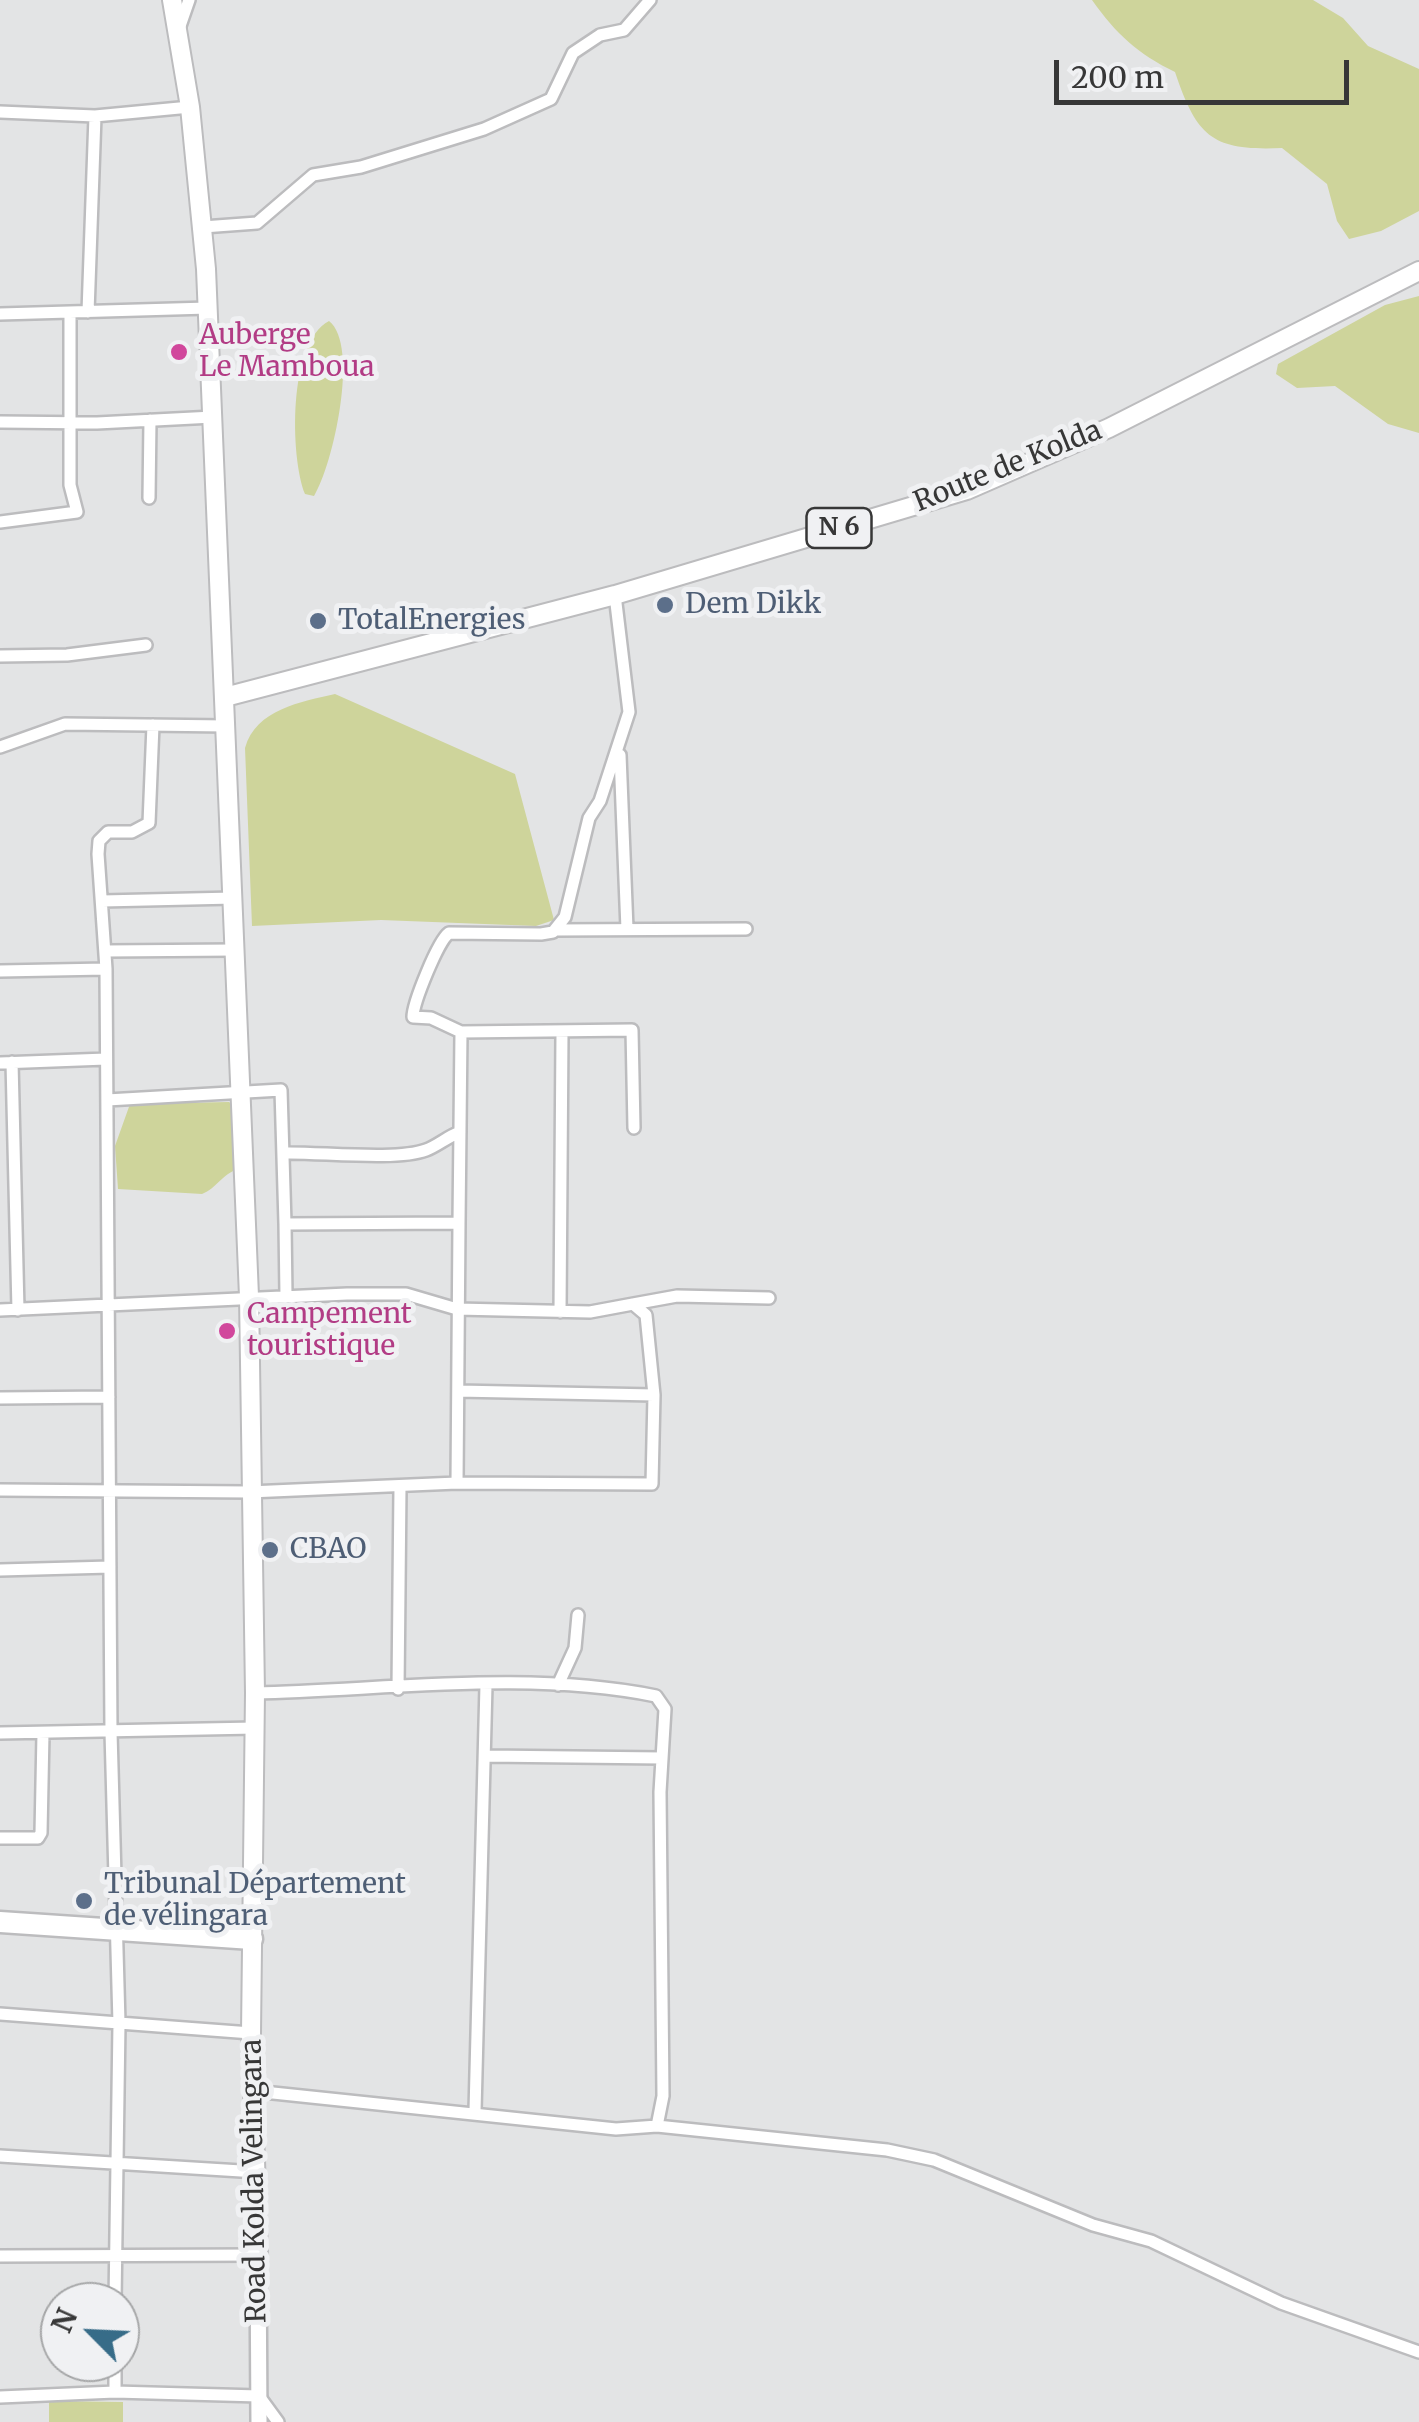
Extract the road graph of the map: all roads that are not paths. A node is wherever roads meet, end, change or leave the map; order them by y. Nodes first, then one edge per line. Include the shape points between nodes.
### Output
1 (172, 0) edge
2 (188, 0) edge
3 (650, 0) edge
4 (178, 32) junction
5 (190, 107) junction
6 (0, 112) edge
7 (95, 116) junction
8 (203, 227) junction
9 (1419, 270) edge
10 (208, 308) junction
11 (88, 312) junction
12 (70, 313) junction
13 (0, 314) edge
14 (213, 417) junction
15 (150, 420) junction
16 (0, 422) edge
17 (70, 422) junction
18 (149, 498) dead end
19 (0, 522) edge
20 (615, 595) junction
21 (146, 645) dead end
22 (0, 656) edge
23 (225, 697) junction
24 (153, 726) junction
25 (227, 726) junction
26 (620, 746) junction
27 (0, 747) edge
28 (234, 898) junction
29 (102, 900) junction
30 (627, 929) junction
31 (746, 929) dead end
32 (556, 930) junction
33 (236, 950) junction
34 (106, 951) junction
35 (106, 969) junction
36 (0, 971) edge
37 (461, 1032) junction
38 (562, 1033) junction
39 (106, 1059) junction
40 (6, 1063) edge
41 (241, 1093) junction
42 (107, 1100) junction
43 (634, 1128) dead end
44 (460, 1132) junction
45 (285, 1153) junction
46 (460, 1223) junction
47 (285, 1224) junction
48 (249, 1296) junction
49 (286, 1296) junction
50 (769, 1298) dead end
51 (633, 1304) junction
52 (109, 1308) junction
53 (0, 1310) edge
54 (18, 1310) junction
55 (457, 1310) junction
56 (560, 1312) junction
57 (458, 1391) junction
58 (654, 1395) junction
59 (0, 1398) edge
60 (110, 1398) junction
61 (458, 1483) junction
62 (400, 1487) junction
63 (0, 1490) edge
64 (112, 1490) junction
65 (249, 1492) junction
66 (110, 1567) junction
67 (0, 1570) edge
68 (578, 1615) dead end
69 (558, 1685) junction
70 (486, 1686) junction
71 (398, 1689) junction
72 (255, 1694) junction
73 (255, 1728) junction
74 (42, 1732) junction
75 (111, 1732) junction
76 (0, 1733) edge
77 (486, 1756) junction
78 (662, 1758) junction
79 (0, 1838) edge
80 (0, 1922) edge
81 (115, 1930) junction
82 (252, 1940) junction
83 (0, 2014) edge
84 (118, 2023) junction
85 (251, 2033) junction
86 (254, 2091) junction
87 (476, 2111) junction
88 (657, 2126) junction
89 (0, 2156) edge
90 (118, 2162) junction
91 (257, 2172) junction
92 (116, 2254) junction
93 (258, 2255) junction
94 (0, 2256) edge
95 (115, 2282) edge
96 (1419, 2352) edge
97 (114, 2382) edge
98 (114, 2392) junction
99 (259, 2396) junction
100 (0, 2398) edge
101 (258, 2422) edge
102 (278, 2422) edge

1 - 4 main road, Road Kolda Velingara
2 - 4 street
3 - 8 street via 624,30 600,35 573,53 551,99 484,129 313,175 257,223
4 - 5 main road, Road Kolda Velingara
5 - 7 street
5 - 8 main road, Road Kolda Velingara
6 - 7 street
7 - 11 street
8 - 10 main road, Road Kolda Velingara
9 - 20 main road, Route de Kolda / N 6 via 1109,428 967,490
10 - 11 street
10 - 14 main road, Road Kolda Velingara
11 - 12 street
12 - 13 street
12 - 17 street
14 - 15 street
14 - 23 main road, Road Kolda Velingara
15 - 17 street
15 - 18 street
16 - 17 street
17 - 19 street via 77,512
20 - 23 main road, Route de Kolda / N 6
20 - 26 street via 629,712
21 - 22 street
23 - 25 main road, Road Kolda Velingara
24 - 25 street
24 - 27 street via 65,724
24 - 29 street via 152,813 142,829 108,832 99,840
25 - 28 main road, Road Kolda Velingara
26 - 30 street
26 - 32 street via 589,818
28 - 29 street
28 - 33 main road, Road Kolda Velingara
29 - 34 street
30 - 31 street
30 - 32 street
32 - 37 street via 449,933 441,939 413,1017
33 - 34 street
33 - 41 main road, Road Kolda Velingara
34 - 35 street
35 - 36 street
35 - 39 street
37 - 38 street
37 - 44 street
38 - 43 street via 632,1030
38 - 56 street
39 - 40 street
39 - 42 street
40 - 54 street
41 - 42 street
41 - 45 street via 281,1090
41 - 48 main road, Road Kolda Velingara
42 - 52 street
44 - 45 street via 429,1150 404,1154
44 - 46 street
45 - 47 street
46 - 47 street
46 - 55 street
47 - 49 street
48 - 49 street
48 - 52 street
48 - 65 main road, Road Kolda Velingara
49 - 55 street via 406,1294
50 - 51 street via 677,1296
51 - 56 street
51 - 58 street via 646,1314
52 - 54 street
52 - 60 street
53 - 54 street
55 - 56 street
55 - 57 street
57 - 58 street
57 - 61 street
58 - 61 street via 652,1484
59 - 60 street
60 - 64 street
61 - 62 street
62 - 65 street
62 - 71 street
63 - 64 street
64 - 65 street
64 - 66 street
65 - 72 main road, Road Kolda Velingara
66 - 67 street
66 - 75 street
68 - 69 street via 575,1648
69 - 70 street
69 - 78 street via 656,1696 665,1709
70 - 71 street
70 - 77 street
71 - 72 street
72 - 73 main road, Road Kolda Velingara
73 - 75 street
73 - 82 main road, Road Kolda Velingara
74 - 75 street
74 - 76 street
74 - 79 street via 42,1833
75 - 81 street
77 - 78 street
77 - 87 street
78 - 88 street via 663,2096
80 - 81 highway
81 - 82 highway
81 - 84 street
82 - 85 main road, Road Kolda Velingara
83 - 84 street
84 - 85 street
84 - 90 street
85 - 86 main road, Road Kolda Velingara
86 - 87 street
86 - 91 main road, Road Kolda Velingara
87 - 88 street via 616,2129
88 - 96 street via 934,2160 1151,2242 1281,2304
89 - 90 street
90 - 91 street
90 - 92 street
91 - 93 main road, Road Kolda Velingara
92 - 93 street
92 - 94 street
92 - 95 street
93 - 99 main road, Road Kolda Velingara
97 - 98 street
98 - 99 street
98 - 100 street
99 - 101 main road, Road Kolda Velingara
99 - 102 street

